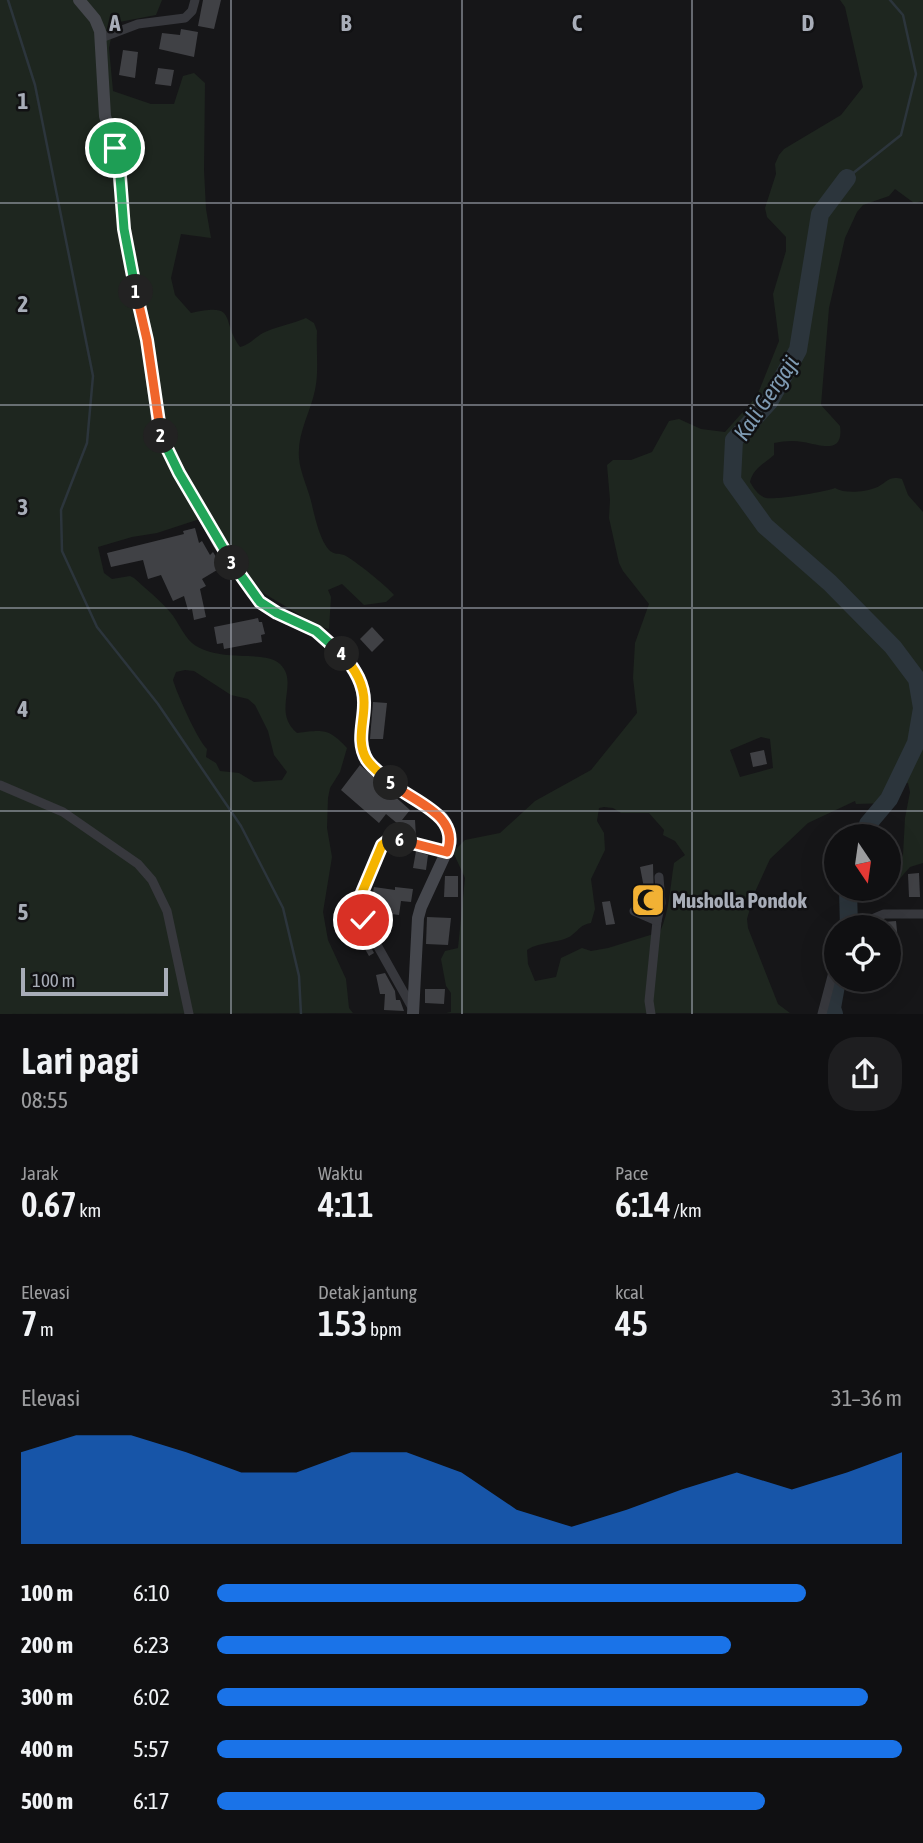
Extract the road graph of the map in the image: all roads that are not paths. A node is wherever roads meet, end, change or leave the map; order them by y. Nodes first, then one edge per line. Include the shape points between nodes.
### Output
1 (79, 0) edge
2 (195, 0) edge
3 (101, 38) junction
4 (0, 785) edge
5 (447, 852) junction
6 (659, 877) dead end
7 (634, 911) dead end
8 (923, 914) edge
9 (885, 915) edge
10 (657, 921) junction
11 (828, 992) edge
12 (413, 1011) edge
13 (189, 1013) edge
14 (651, 1013) edge
15 (822, 1013) edge

1 - 3 street via 95,19
2 - 3 street via 185,18 138,24
3 - 5 street via 105,116 119,164 124,229 162,440 219,544 252,593 269,609 316,631 354,668 364,702 361,738 367,761 399,790 442,817 451,836
4 - 13 street via 63,812 138,863 167,911
5 - 12 street via 418,918
5 - 12 street via 385,840 359,905
6 - 10 street
7 - 10 street
8 - 9 street
10 - 14 street
11 - 15 street

